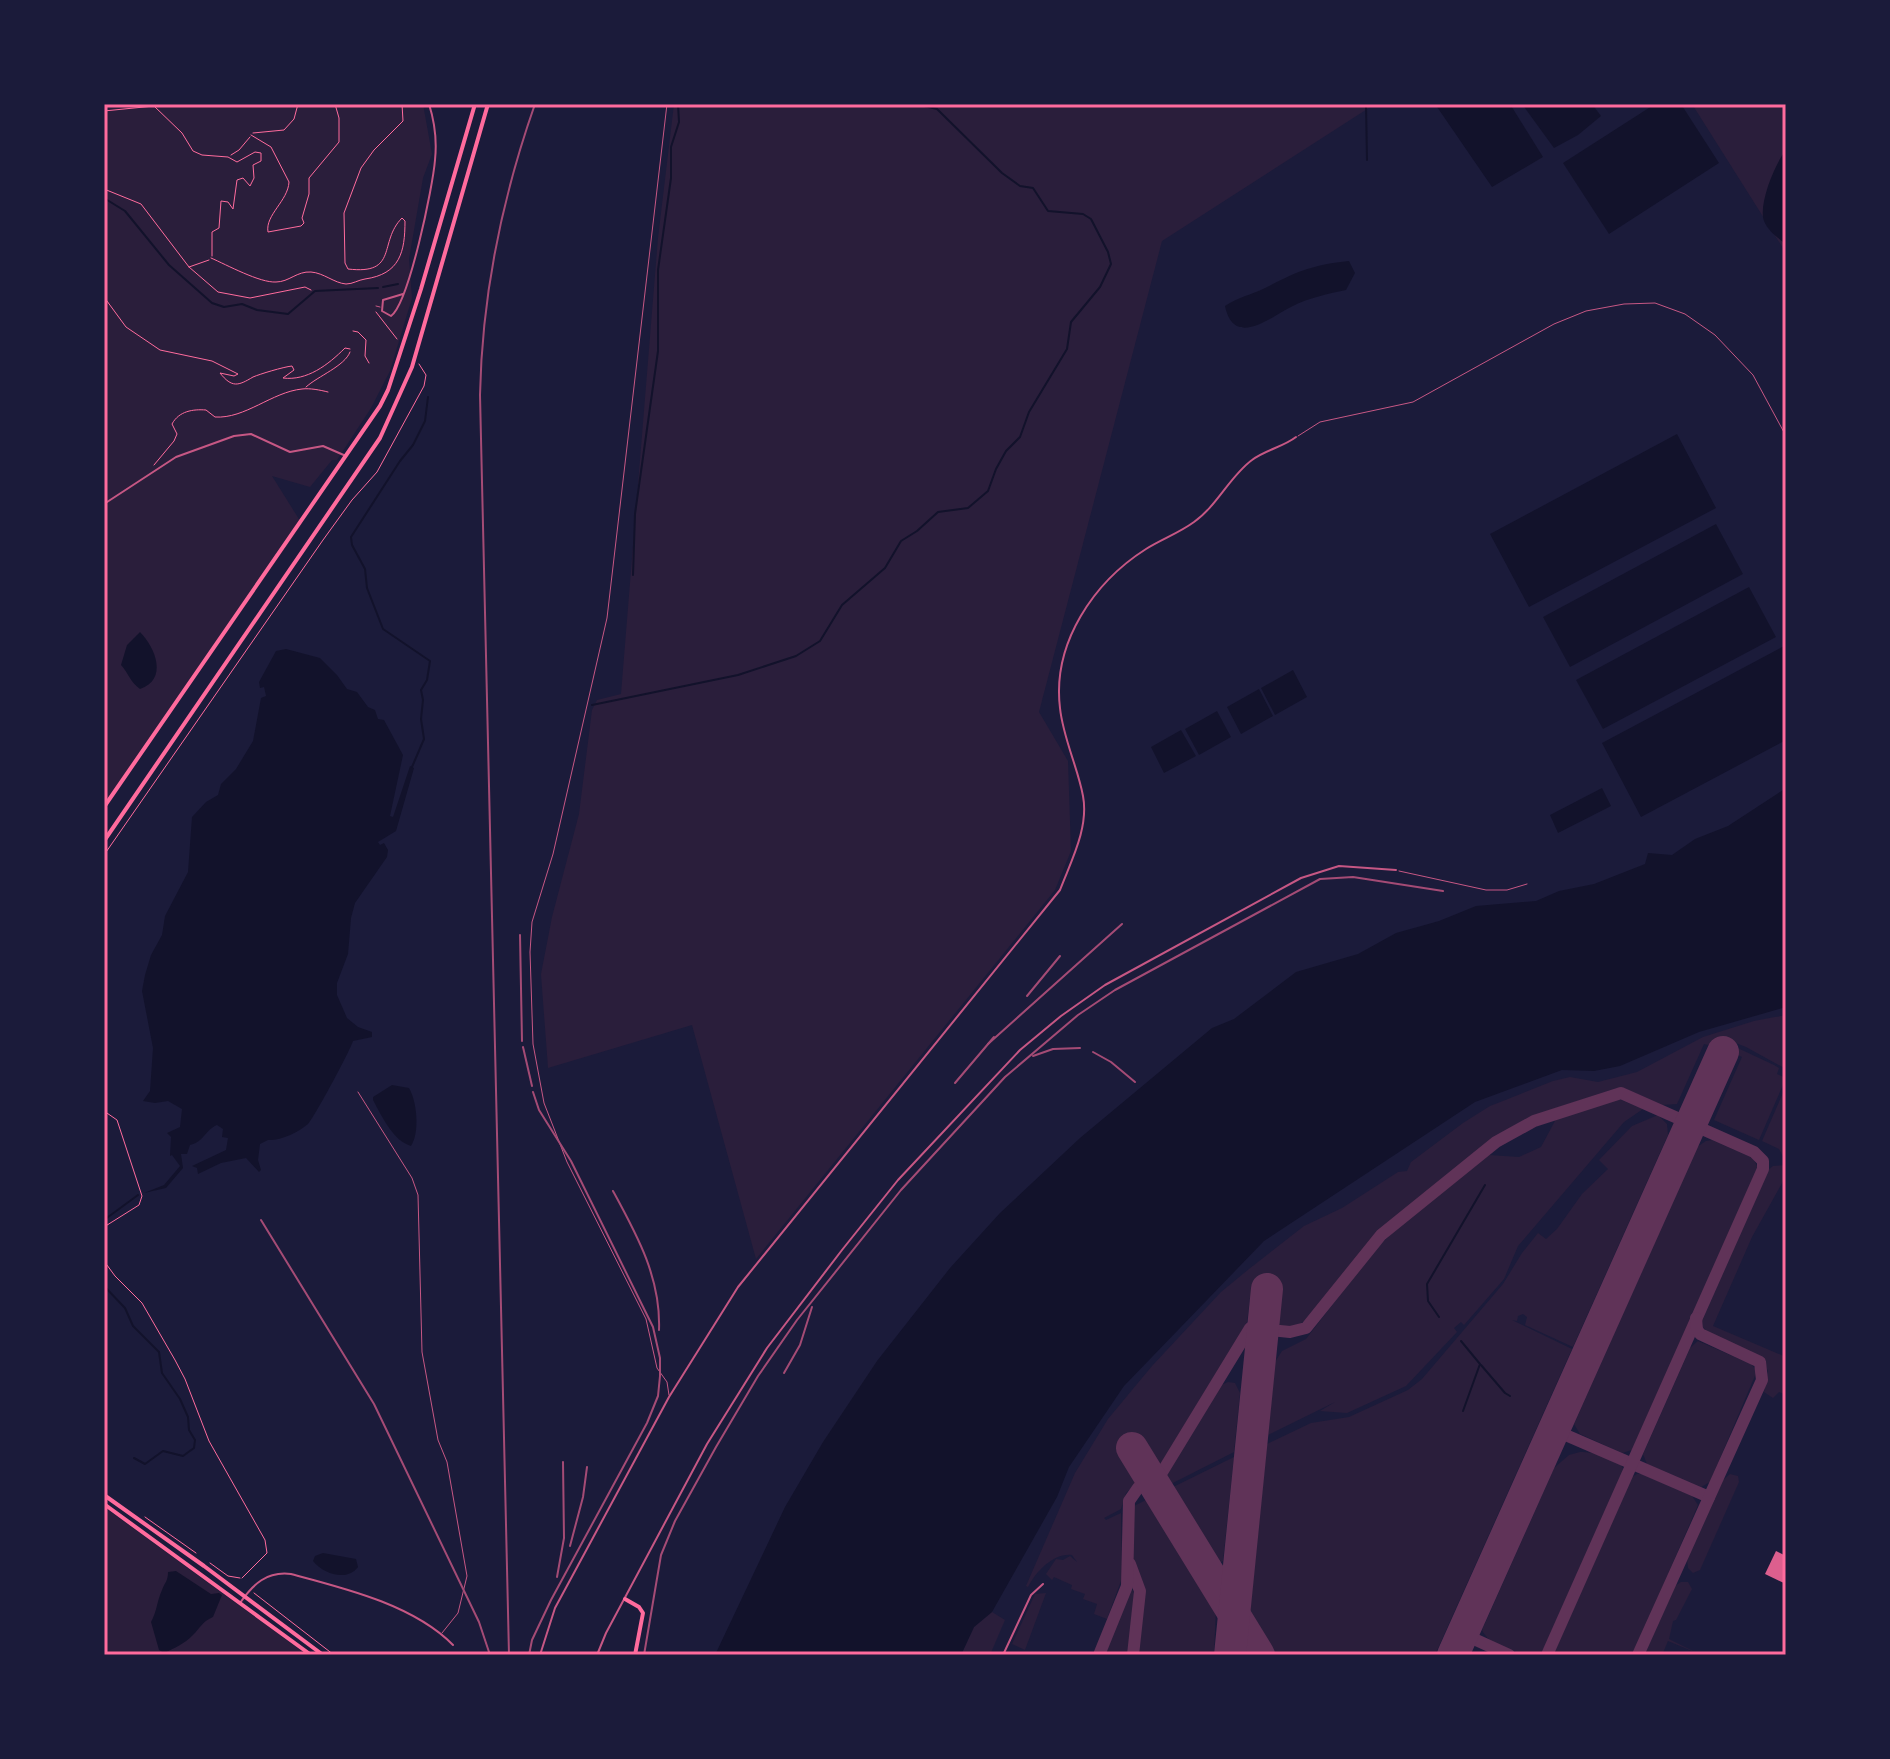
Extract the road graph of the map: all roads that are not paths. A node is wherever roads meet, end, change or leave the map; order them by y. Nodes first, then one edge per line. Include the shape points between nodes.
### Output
1 (429, 104) edge
2 (475, 104) edge
3 (488, 104) edge
4 (667, 104) edge
5 (403, 294) junction
6 (1786, 436) edge
7 (1296, 437) joint
8 (346, 456) junction
9 (104, 504) edge
10 (104, 807) edge
11 (104, 841) edge
12 (1396, 870) joint
13 (1527, 884) dead end
14 (358, 1092) dead end
15 (669, 1397) junction
16 (104, 1495) edge
17 (104, 1504) edge
18 (1043, 1584) dead end
19 (245, 1596) junction
20 (625, 1599) junction
21 (240, 1603) junction
22 (441, 1634) junction
23 (453, 1645) dead end
24 (311, 1655) edge
25 (323, 1655) edge
26 (540, 1655) edge
27 (597, 1655) edge
28 (635, 1655) edge
29 (1003, 1655) edge

1 - 5 street via 435,162
2 - 8 highway via 400,354 380,406
3 - 11 highway via 412,367 390,418
4 - 15 lane via 610,603 553,854 532,922 530,952 533,1044 544,1103 567,1162 646,1319
5 - 5 street via 386,298 378,306 394,315
6 - 7 lane via 1753,375 1715,335 1685,314 1655,303 1586,311 1413,402 1320,422
7 - 15 street via 1252,460 1196,521 1119,570 1086,607 1069,643 1060,681 1060,706 1084,798 1079,842 1060,890 738,1287
8 - 9 street via 323,446 290,452 251,434 234,436 176,457
8 - 10 highway
12 - 13 lane via 1486,890
12 - 20 street via 1339,866 1304,877 1105,985 1020,1050 898,1180 783,1325 707,1444
14 - 22 lane via 418,1195 422,1352 467,1576 458,1613
15 - 26 street via 555,1608
16 - 19 highway
17 - 21 highway
18 - 29 street via 1031,1595
19 - 21 street
19 - 22 street via 269,1575 291,1574 405,1611
19 - 25 highway
20 - 27 street
20 - 28 highway via 643,1613
21 - 24 highway
22 - 23 street

